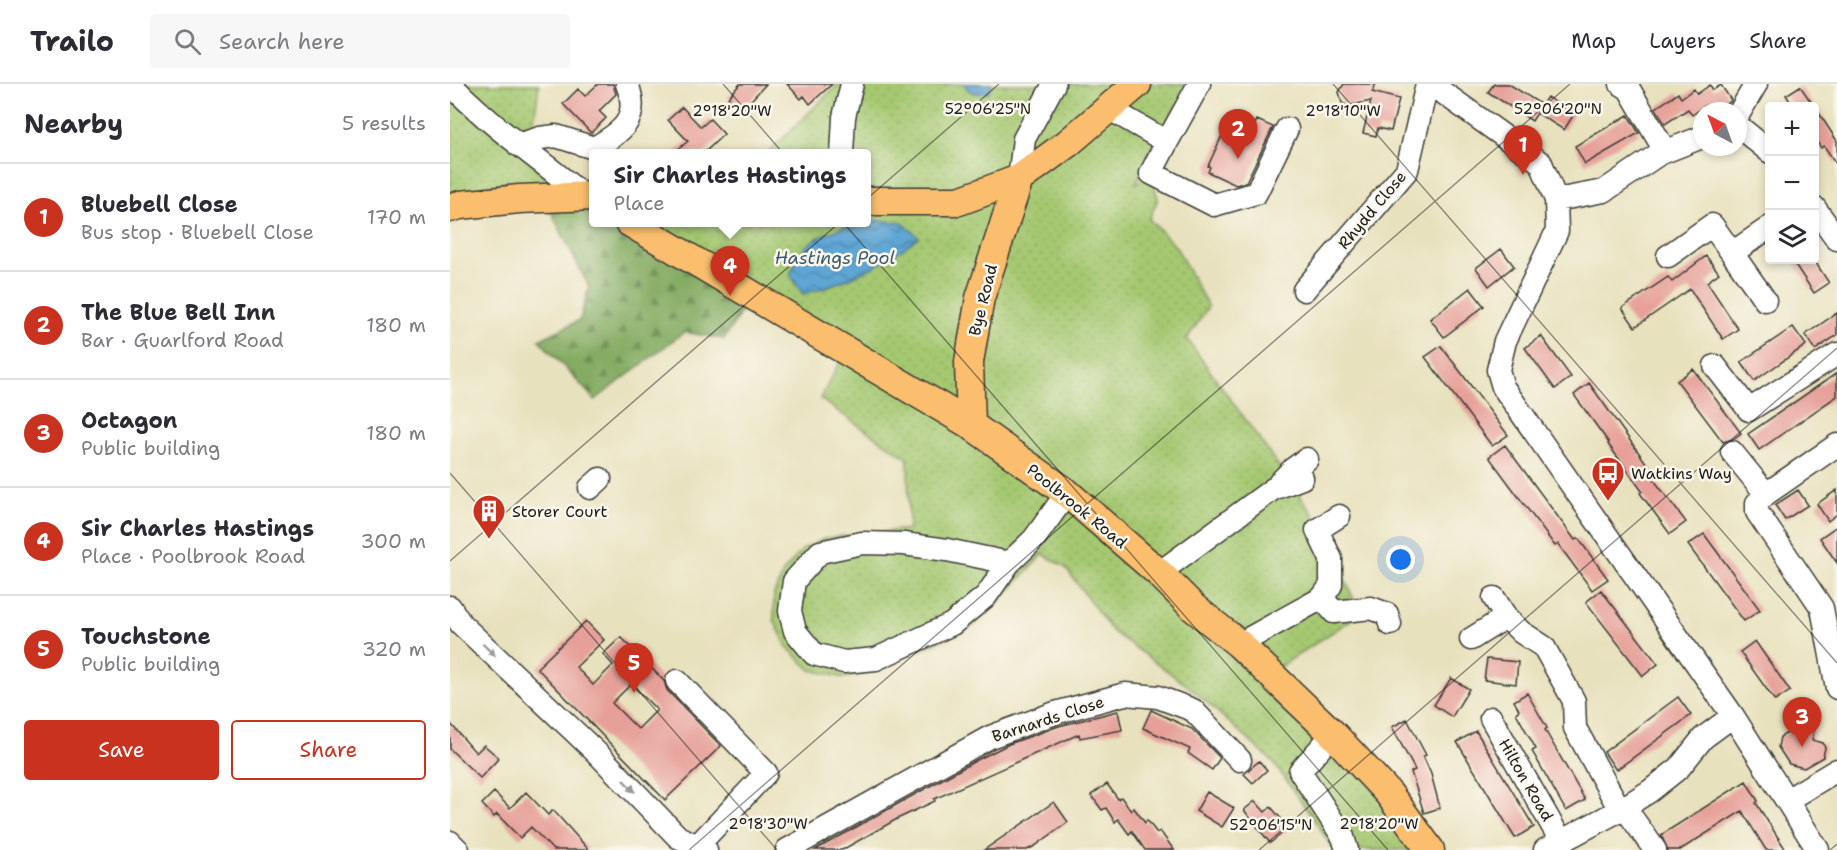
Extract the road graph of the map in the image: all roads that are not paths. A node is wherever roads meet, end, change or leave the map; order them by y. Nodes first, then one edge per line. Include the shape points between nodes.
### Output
1 (450, 84) edge
2 (627, 84) edge
3 (852, 84) edge
4 (1054, 84) edge
5 (1137, 84) edge
6 (1198, 84) edge
7 (1429, 84) edge
8 (1756, 84) edge
9 (1628, 86) edge
10 (1746, 102) edge
11 (1108, 108) junction
12 (1287, 129) dead end
13 (1747, 133) edge
14 (1693, 140) edge
15 (1167, 142) junction
16 (518, 145) junction
17 (1765, 148) edge
18 (842, 149) edge
19 (1665, 150) junction
20 (1019, 179) junction
21 (589, 197) edge
22 (589, 198) edge
23 (1556, 200) junction
24 (871, 201) edge
25 (450, 207) edge
26 (1817, 210) edge
27 (637, 227) edge
28 (1765, 230) edge
29 (1837, 239) edge
30 (1732, 253) junction
31 (1668, 256) dead end
32 (1304, 290) dead end
33 (1765, 300) dead end
34 (1837, 354) edge
35 (1715, 366) dead end
36 (971, 426) junction
37 (1837, 445) edge
38 (1732, 452) dead end
39 (1304, 469) dead end
40 (1067, 493) junction
41 (1766, 494) junction
42 (1339, 516) dead end
43 (1009, 563) junction
44 (1159, 573) junction
45 (1494, 597) dead end
46 (1322, 598) junction
47 (450, 607) edge
48 (1506, 617) junction
49 (1390, 624) dead end
50 (1471, 639) dead end
51 (1239, 644) junction
52 (677, 681) dead end
53 (1837, 688) edge
54 (1733, 716) junction
55 (1491, 718) dead end
56 (1334, 734) junction
57 (1240, 760) dead end
58 (1837, 770) edge
59 (1787, 800) junction
60 (1620, 810) junction
61 (450, 842) edge
62 (1553, 846) edge
63 (702, 848) edge
64 (458, 850) edge
65 (787, 850) edge
66 (1347, 850) edge
67 (1430, 850) edge
68 (1655, 850) edge
69 (1818, 850) edge

1 - 16 street
2 - 16 street via 632,99 630,117 623,130 594,148 556,136
3 - 18 street via 844,117
4 - 20 street via 1024,139
5 - 11 main road
6 - 15 street
7 - 23 street via 1542,163
7 - 32 street, Rhydd Close via 1407,171
8 - 10 street
9 - 19 street
11 - 15 street
11 - 20 main road
12 - 15 street via 1256,193 1214,205 1151,173
13 - 17 street
14 - 19 street
16 - 21 street
19 - 23 street via 1604,191
20 - 24 main road via 959,201
20 - 36 main road, Bye Road via 980,298 969,362
22 - 25 main road via 519,199
23 - 54 street via 1557,231 1506,341 1498,370 1503,387
26 - 29 street
27 - 36 main road, Poolbrook Road
28 - 30 street
30 - 31 street via 1712,225
30 - 33 street
34 - 35 street via 1749,410
36 - 40 main road, Poolbrook Road
37 - 41 street
38 - 41 street
39 - 44 street via 1293,469 1273,489
40 - 43 street via 1034,539
40 - 44 main road, Poolbrook Road
41 - 53 street via 1757,503 1757,512 1822,608
42 - 46 street via 1317,530 1331,559 1331,585
43 - 43 street via 986,597 952,624 876,659 844,662 814,654 795,631 790,611 794,581 820,552 862,543 904,544
44 - 51 main road, Poolbrook Road
45 - 48 street
46 - 49 street via 1334,612 1371,608 1387,614
46 - 51 street
47 -> 63 street via 461,624 678,837
48 - 50 street
48 - 60 street via 1544,647 1574,701 1575,728
51 - 56 main road, Poolbrook Road
52 - 63 street via 766,773
54 - 59 street
54 - 60 street via 1703,738 1679,768
55 - 62 street, Hilton Road
56 - 66 street via 1300,771 1343,837
56 - 67 main road, Poolbrook Road via 1389,794
57 - 65 street, Barnards Close via 1193,710 1158,697 1125,694 1055,713 990,737
58 - 59 street
59 - 69 street
60 - 62 street
60 - 68 street via 1630,815
61 - 64 street

